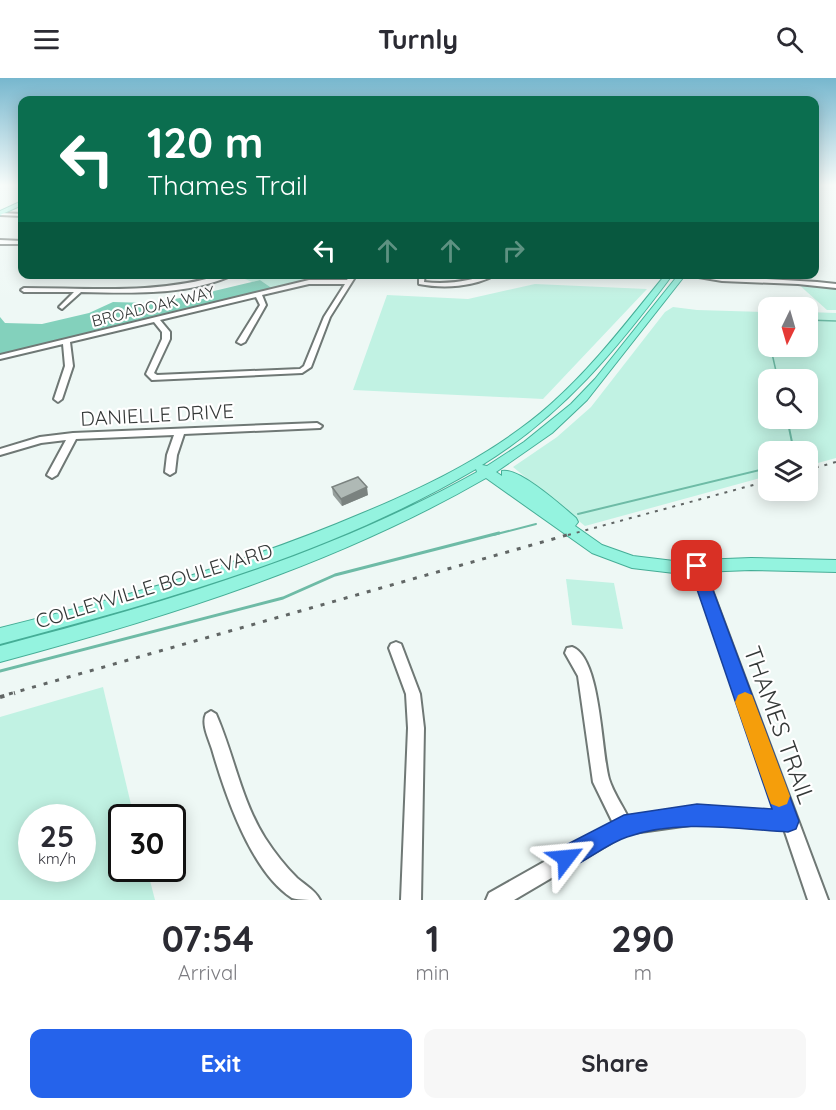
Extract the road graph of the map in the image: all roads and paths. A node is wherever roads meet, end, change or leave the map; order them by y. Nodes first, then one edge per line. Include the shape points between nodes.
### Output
1 (0, 240) edge
2 (18, 241) edge
3 (178, 279) edge
4 (210, 279) edge
5 (350, 279) edge
6 (421, 279) edge
7 (478, 279) edge
8 (666, 279) edge
9 (678, 279) edge
10 (766, 279) edge
11 (348, 282) junction
12 (836, 284) edge
13 (179, 286) junction
14 (81, 289) junction
15 (24, 290) dead end
16 (259, 295) junction
17 (62, 306) dead end
18 (155, 319) junction
19 (627, 335) junction
20 (66, 341) junction
21 (241, 342) dead end
22 (0, 357) edge
23 (58, 399) dead end
24 (318, 426) dead end
25 (180, 432) junction
26 (73, 436) junction
27 (0, 452) edge
28 (479, 460) junction
29 (492, 470) junction
30 (170, 472) dead end
31 (52, 475) dead end
32 (697, 566) junction
33 (836, 566) edge
34 (0, 636) edge
35 (396, 648) dead end
36 (572, 653) dead end
37 (0, 654) edge
38 (211, 719) dead end
39 (788, 821) junction
40 (624, 826) junction
41 (310, 900) edge
42 (411, 900) edge
43 (496, 900) edge
44 (818, 900) edge

1 - 2 street
3 - 13 street
4 - 13 street
5 - 11 street
6 - 7 street via 423,283
8 - 19 main road, COLLEYVILLE BOULEVARD
9 - 19 main road, COLLEYVILLE BOULEVARD
10 - 12 street
11 - 16 street, BROADOAK WAY via 309,282
11 - 18 street via 327,317 307,367 295,372 152,377 166,332
13 - 14 street
14 - 15 street
14 - 17 street
16 - 18 street, BROADOAK WAY
16 - 21 street via 262,305
18 - 20 street, BROADOAK WAY
19 - 28 main road, COLLEYVILLE BOULEVARD via 550,410
19 - 29 main road, COLLEYVILLE BOULEVARD via 608,369 567,414
20 - 22 street, BROADOAK WAY
20 - 23 street via 69,366
24 - 25 street, DANIELLE DRIVE
25 - 26 street, DANIELLE DRIVE
25 - 30 street
26 - 27 street, DANIELLE DRIVE via 40,440
26 - 31 street
28 - 29 main road
28 - 34 main road, COLLEYVILLE BOULEVARD via 420,494 289,550 107,608
29 - 32 main road via 539,495 584,531 645,563
29 - 37 main road, COLLEYVILLE BOULEVARD via 361,536 291,566 182,604
32 - 33 main road
32 - 39 street, THAMES TRAIL
35 - 42 street via 413,694 416,728
36 - 40 street via 585,674 601,782
38 - 41 street via 225,766 256,842 279,874
39 - 40 street via 697,815
39 - 44 street, THAMES TRAIL
40 - 43 street

